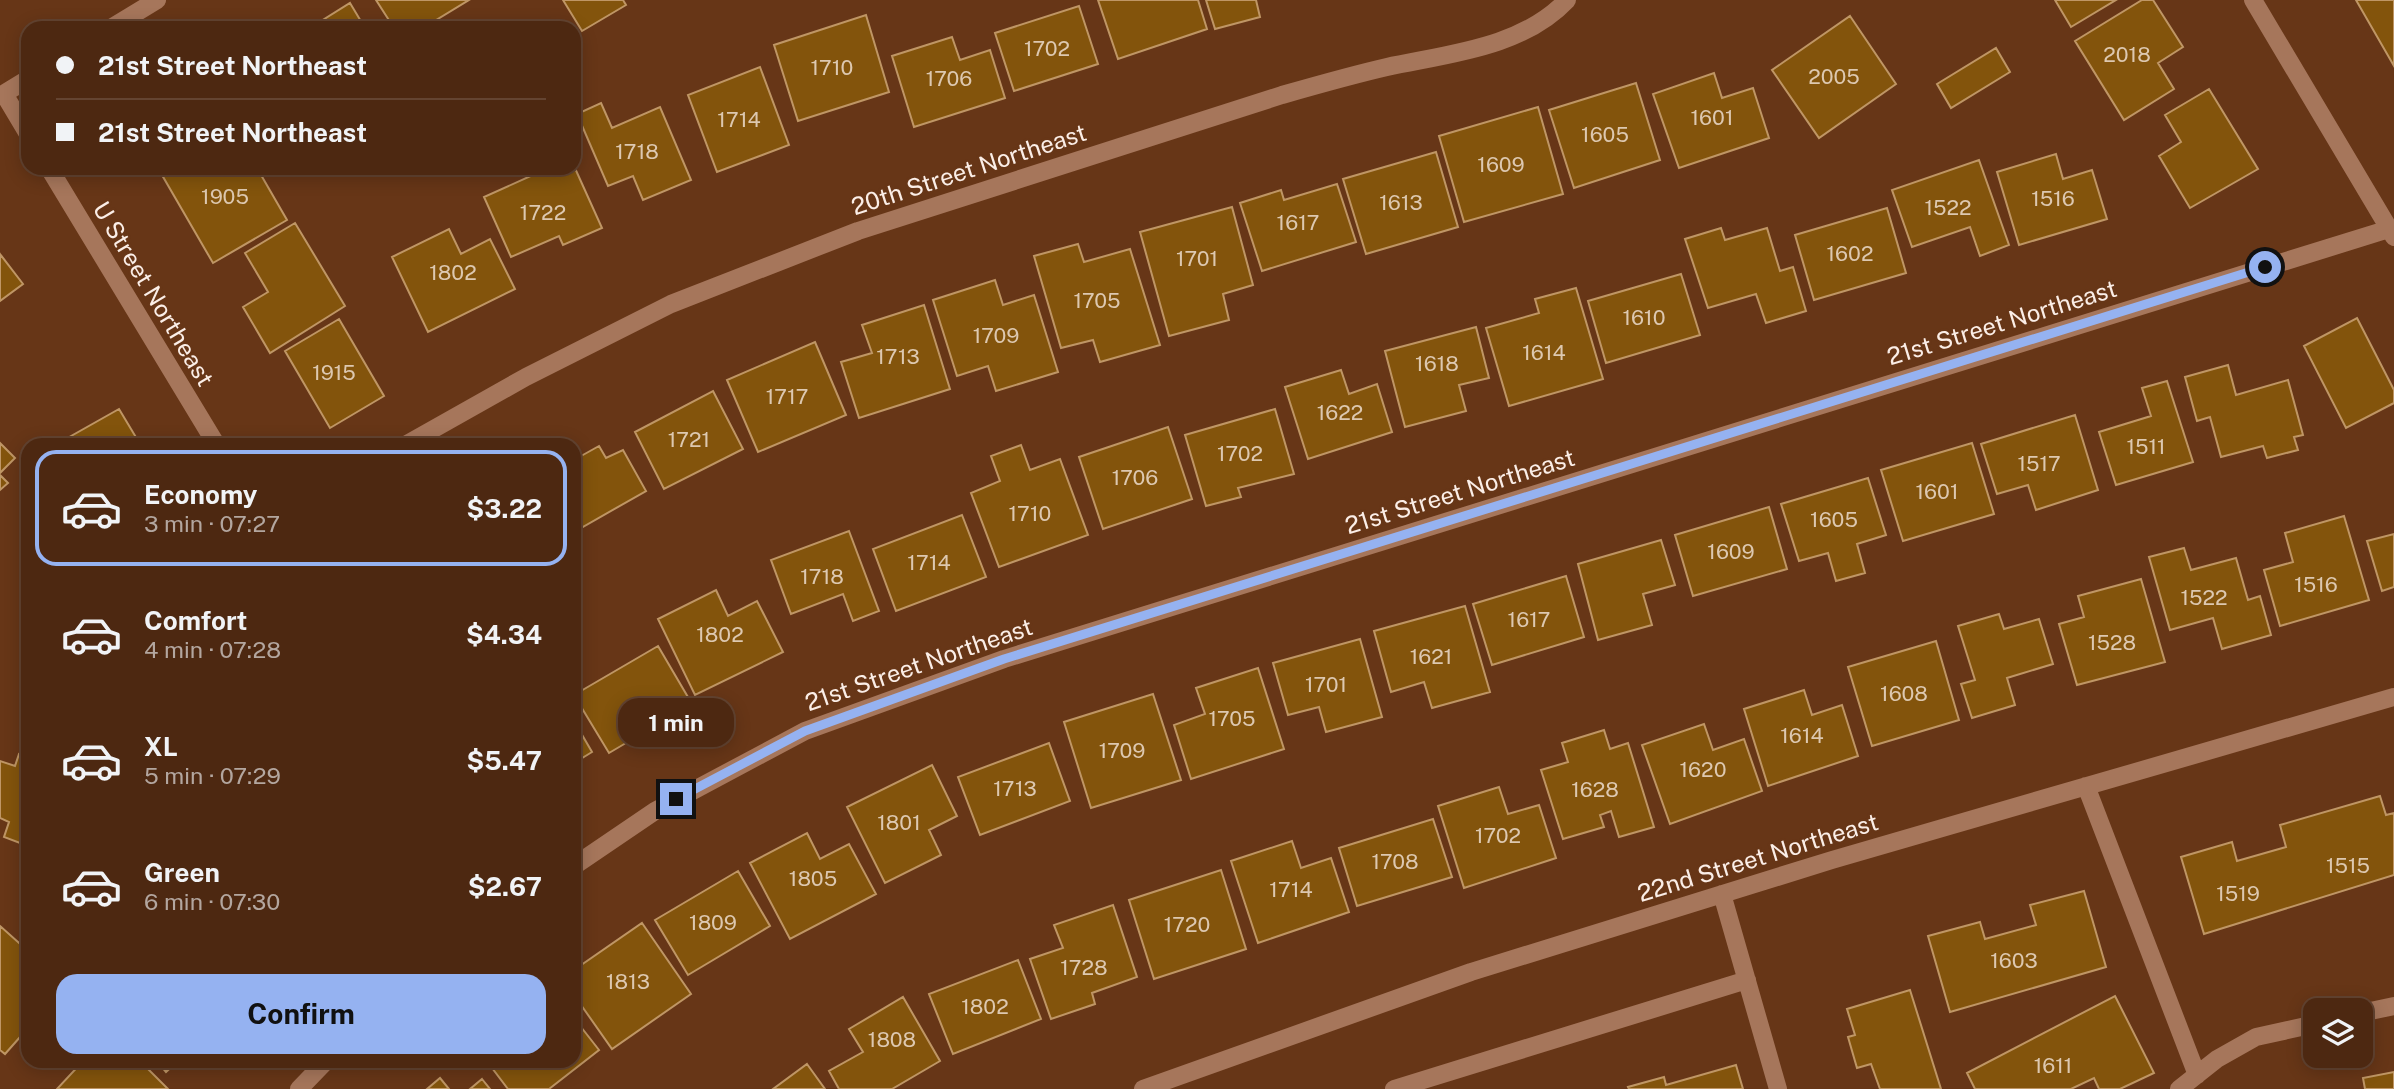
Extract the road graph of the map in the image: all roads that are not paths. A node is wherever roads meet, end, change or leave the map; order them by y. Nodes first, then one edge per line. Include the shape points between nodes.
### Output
1 (157, 0) edge
2 (1567, 0) edge
3 (2253, 0) edge
4 (122, 21) edge
5 (21, 83) edge
6 (2, 95) edge
7 (21, 124) edge
8 (53, 175) edge
9 (2391, 233) edge
10 (212, 438) edge
11 (418, 438) edge
12 (2394, 696) edge
13 (2086, 786) junction
14 (581, 861) edge
15 (1722, 894) junction
16 (1747, 980) junction
17 (2394, 1006) edge
18 (2373, 1010) edge
19 (2303, 1027) edge
20 (319, 1068) edge
21 (2197, 1074) junction
22 (299, 1089) edge
23 (1143, 1089) edge
24 (1394, 1089) edge
25 (1778, 1089) edge
26 (2179, 1089) edge

1 - 4 street
2 - 11 street, 20th Street Northeast via 1536,24 1506,39 1282,94 858,231 671,304
3 - 9 street
5 - 6 street
6 - 7 street
8 - 10 street, U Street Northeast
9 - 14 street, 21st Street Northeast via 1004,659 805,731 654,811
12 - 13 street, 22nd Street Northeast
13 - 15 street, 22nd Street Northeast
13 - 21 street
15 - 16 street
15 - 23 street, 22nd Street Northeast via 1471,972
16 - 24 street
16 - 25 street
17 - 18 street
19 - 21 street via 2256,1037
20 - 22 street
21 - 26 street

